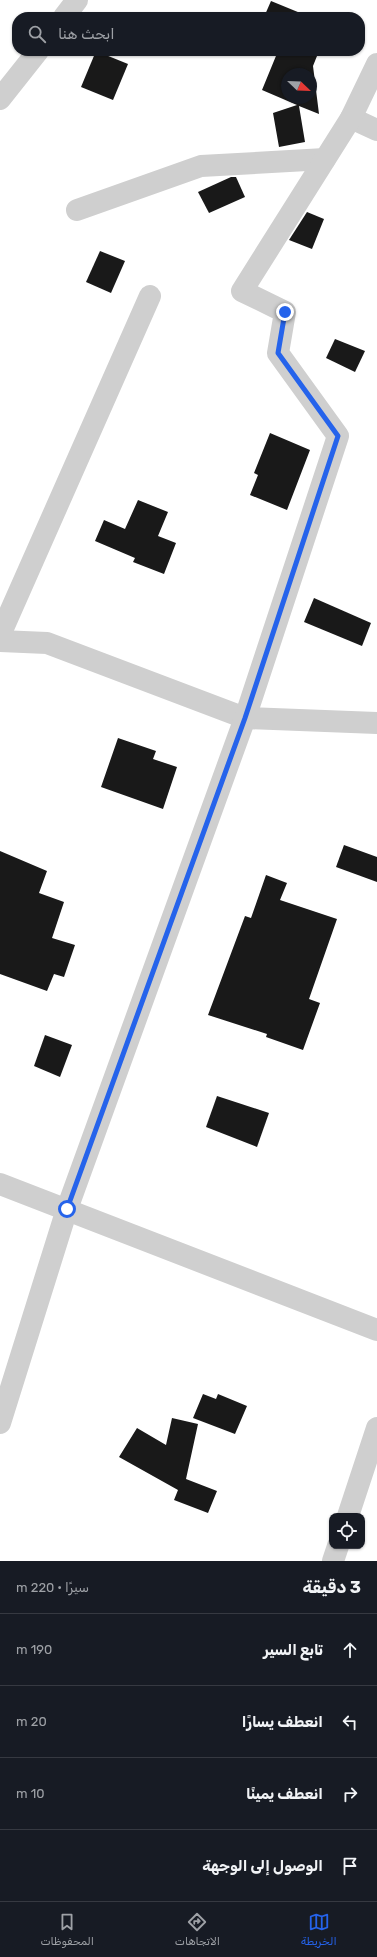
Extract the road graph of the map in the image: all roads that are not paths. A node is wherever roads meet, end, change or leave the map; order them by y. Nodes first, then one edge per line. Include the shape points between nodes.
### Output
1 (77, 0) edge
2 (68, 12) edge
3 (34, 56) edge
4 (377, 64) edge
5 (0, 99) edge
6 (351, 118) junction
7 (377, 130) edge
8 (325, 159) junction
9 (77, 210) dead end
10 (150, 296) dead end
11 (0, 635) edge
12 (0, 641) edge
13 (245, 718) junction
14 (377, 723) edge
15 (0, 1184) edge
16 (67, 1209) junction
17 (377, 1330) edge
18 (0, 1423) edge
19 (377, 1428) edge
20 (349, 1513) edge
21 (337, 1549) edge
22 (333, 1561) edge

1 - 2 street
3 - 5 street
4 - 6 street
6 - 7 street
6 - 8 street
8 - 9 street via 201,166
8 - 13 street via 242,291 285,312 278,353 338,436
10 - 11 street
12 - 13 street via 47,643
13 - 14 street
13 - 16 street
15 - 16 street
16 - 17 street
16 - 18 street
19 - 20 street
21 - 22 street

